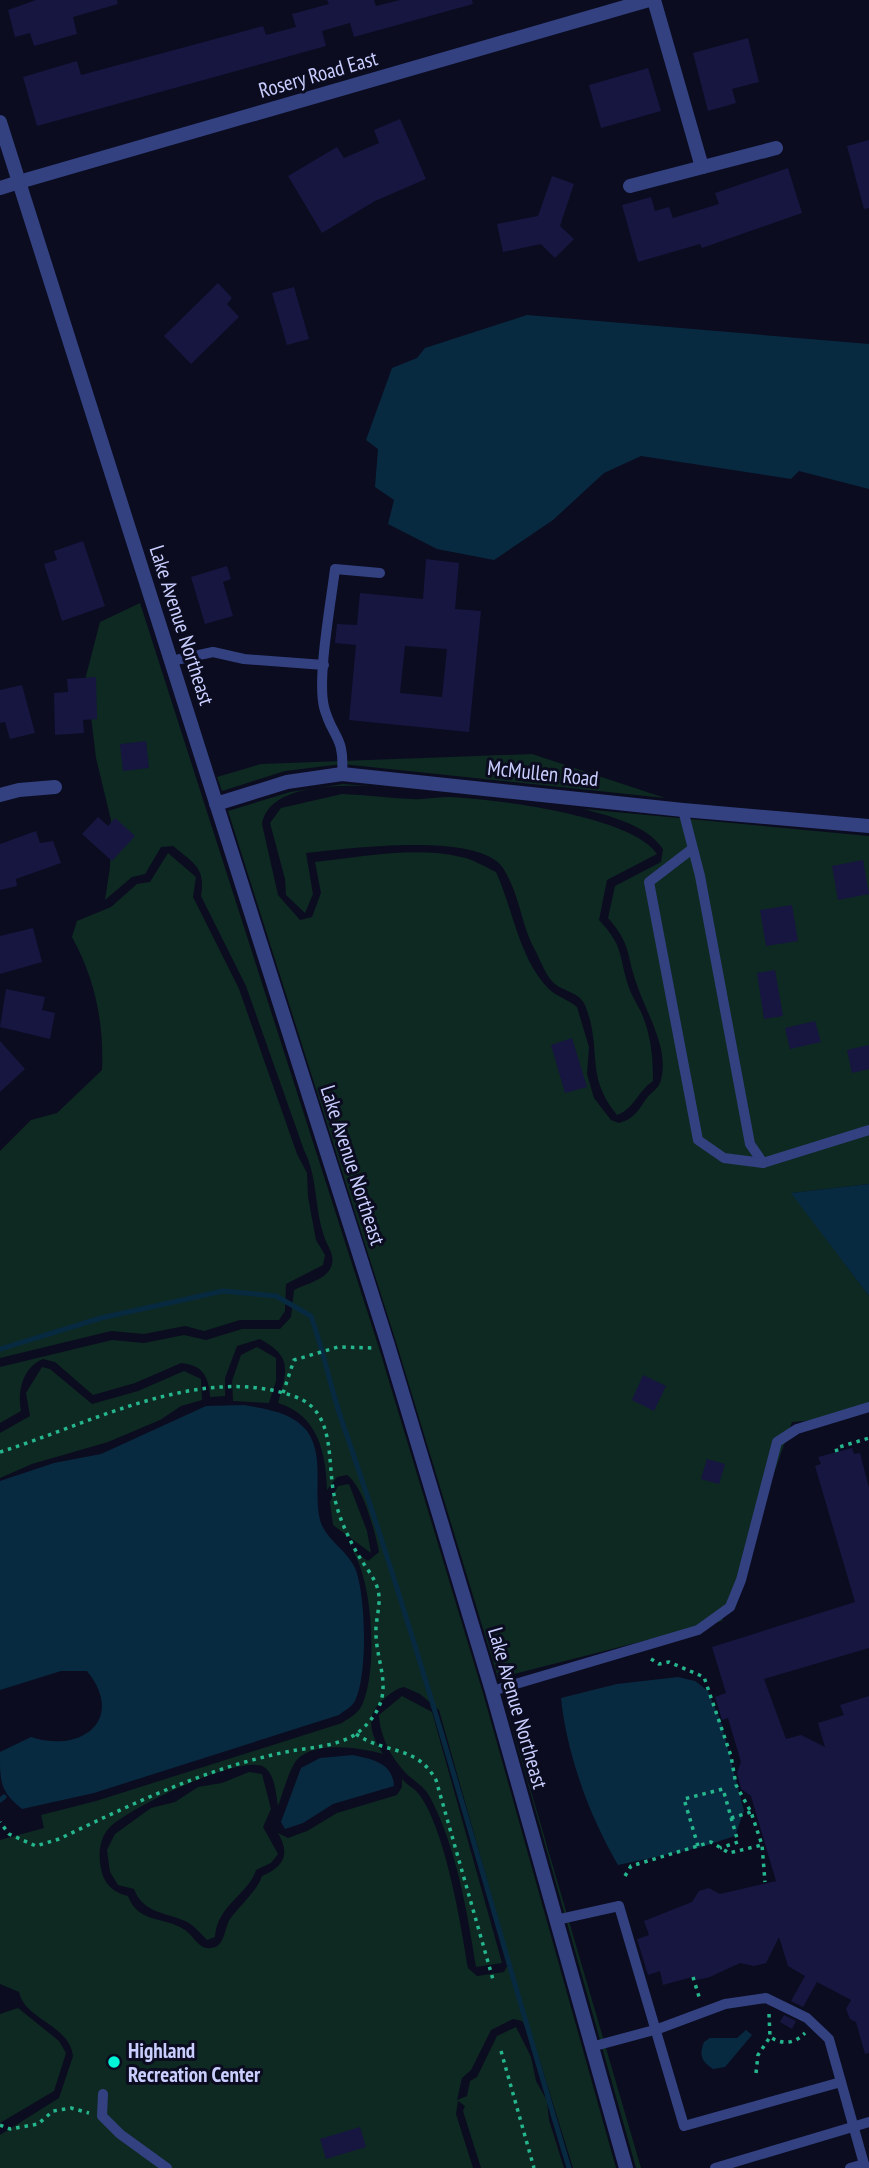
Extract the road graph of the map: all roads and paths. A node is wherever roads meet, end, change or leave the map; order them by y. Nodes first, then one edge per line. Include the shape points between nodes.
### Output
1 (651, 0) edge
2 (0, 122) edge
3 (776, 148) dead end
4 (702, 167) junction
5 (19, 182) junction
6 (630, 186) dead end
7 (0, 188) edge
8 (380, 573) dead end
9 (171, 662) junction
10 (324, 665) junction
11 (342, 774) junction
12 (55, 787) dead end
13 (0, 795) edge
14 (216, 804) junction
15 (682, 810) junction
16 (869, 825) edge
17 (692, 849) junction
18 (869, 1130) edge
19 (763, 1163) junction
20 (376, 1348) dead end
21 (283, 1393) junction
22 (869, 1407) edge
23 (869, 1438) edge
24 (0, 1452) edge
25 (837, 1452) dead end
26 (644, 1654) dead end
27 (492, 1691) junction
28 (356, 1734) junction
29 (751, 1812) junction
30 (731, 1818) junction
31 (0, 1822) edge
32 (762, 1845) junction
33 (698, 1846) junction
34 (720, 1848) junction
35 (625, 1876) dead end
36 (765, 1882) dead end
37 (556, 1920) junction
38 (694, 1977) dead end
39 (494, 1983) dead end
40 (700, 2000) dead end
41 (769, 2014) dead end
42 (657, 2029) junction
43 (805, 2033) dead end
44 (770, 2037) junction
45 (591, 2047) junction
46 (501, 2051) dead end
47 (756, 2073) dead end
48 (841, 2082) junction
49 (103, 2094) dead end
50 (102, 2116) junction
51 (869, 2122) edge
52 (0, 2125) edge
53 (854, 2126) junction
54 (864, 2166) edge
55 (167, 2168) edge
56 (534, 2168) edge
57 (626, 2168) edge
58 (715, 2168) edge
59 (850, 2168) edge

1 - 4 street
1 - 5 street, Rosery Road East
2 - 5 street, Lake Avenue Northeast
3 - 4 street
4 - 6 street
5 - 7 street, Rosery Road East
5 - 9 street, Lake Avenue Northeast
8 - 10 lane via 335,569
9 - 10 lane via 213,652
9 - 14 street, Lake Avenue Northeast
10 - 11 lane via 324,706 344,749
11 - 14 street, McMullen Road via 287,782
11 - 15 street, McMullen Road
12 - 13 street
14 - 27 street, Lake Avenue Northeast
15 - 16 street, McMullen Road
15 - 17 lane
17 - 19 lane via 750,1144
17 - 19 lane via 649,882 698,1140 724,1158
18 - 19 lane
20 - 21 path via 333,1348 294,1360
21 - 24 path via 259,1386 216,1386 120,1410
21 - 28 path via 315,1410 326,1431 334,1495 344,1526 379,1591 377,1643 386,1684 377,1706
22 - 27 lane via 797,1429 777,1442 730,1608 698,1630
23 - 25 path via 836,1448
26 - 29 path via 659,1664 669,1662 704,1677 736,1785
27 - 37 street, Lake Avenue Northeast
28 - 31 path via 345,1741 250,1759 195,1777 36,1846 9,1834
28 - 39 path via 386,1749 406,1751 436,1780
29 - 30 path
29 - 32 path
30 - 33 path via 723,1789 684,1799
30 - 34 path via 738,1842
32 - 34 path via 729,1853
32 - 36 path
33 - 34 path via 711,1842
33 - 35 path via 631,1866
37 - 42 lane via 619,1906
37 - 45 street, Lake Avenue Northeast
38 - 40 path
41 - 44 path
42 - 45 lane
42 - 48 lane via 725,2004 766,1998 807,2018 829,2039
42 - 48 lane via 684,2126
43 - 44 path via 790,2043
44 - 47 path via 758,2055
45 - 57 street, Lake Avenue Northeast
46 - 56 path
48 - 53 lane
49 - 50 lane
50 - 52 path via 71,2108 53,2111 38,2124 10,2129
50 - 55 lane
51 - 53 lane
53 - 54 lane
53 - 58 lane
54 - 59 lane

